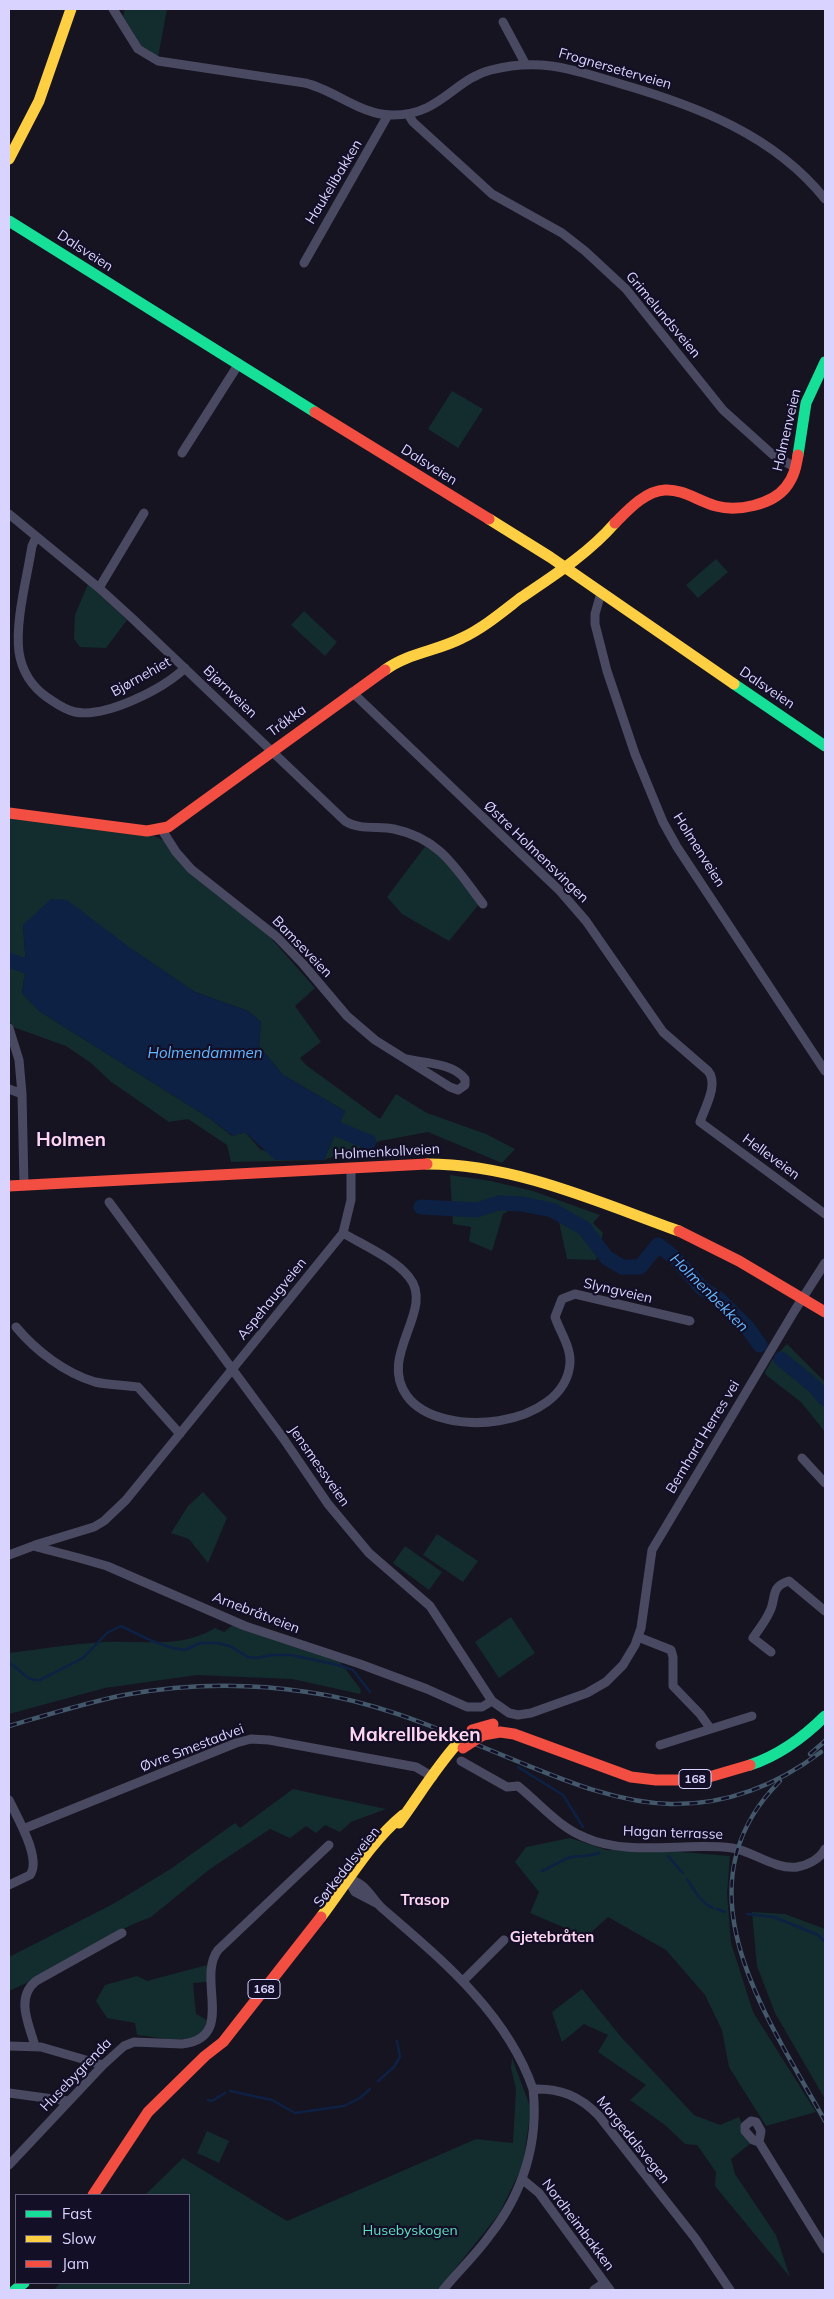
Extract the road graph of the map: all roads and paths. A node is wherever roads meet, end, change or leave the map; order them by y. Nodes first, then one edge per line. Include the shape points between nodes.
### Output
1 (70, 9) edge
2 (112, 9) edge
3 (503, 22) dead end
4 (526, 65) junction
5 (408, 114) junction
6 (388, 115) junction
7 (9, 159) edge
8 (825, 198) edge
9 (9, 221) edge
10 (304, 263) dead end
11 (825, 362) edge
12 (238, 365) junction
13 (182, 453) dead end
14 (796, 468) junction
15 (144, 513) dead end
16 (9, 514) edge
17 (36, 537) junction
18 (566, 567) junction
19 (99, 588) junction
20 (602, 593) junction
21 (185, 668) junction
22 (352, 692) junction
23 (825, 746) edge
24 (273, 750) junction
25 (9, 812) edge
26 (158, 830) junction
27 (483, 904) dead end
28 (9, 1028) edge
29 (406, 1059) junction
30 (825, 1071) edge
31 (9, 1089) edge
32 (22, 1094) junction
33 (700, 1122) joint
34 (351, 1168) junction
35 (9, 1186) edge
36 (24, 1186) junction
37 (109, 1202) dead end
38 (825, 1214) edge
39 (343, 1233) junction
40 (825, 1263) edge
41 (802, 1298) junction
42 (825, 1312) edge
43 (690, 1321) dead end
44 (16, 1327) dead end
45 (232, 1370) junction
46 (180, 1434) junction
47 (802, 1458) dead end
48 (825, 1483) edge
49 (33, 1546) junction
50 (9, 1555) edge
51 (825, 1611) edge
52 (638, 1637) junction
53 (771, 1652) dead end
54 (492, 1701) junction
55 (531, 1713) joint
56 (752, 1716) dead end
57 (825, 1716) edge
58 (710, 1728) junction
59 (660, 1745) dead end
60 (461, 1761) dead end
61 (435, 1775) junction
62 (9, 1800) edge
63 (23, 1829) junction
64 (329, 1845) dead end
65 (825, 1849) edge
66 (352, 1883) junction
67 (9, 1885) edge
68 (122, 1933) dead end
69 (504, 1940) dead end
70 (463, 1981) junction
71 (208, 2031) junction
72 (222, 2043) junction
73 (9, 2046) edge
74 (35, 2046) junction
75 (102, 2065) junction
76 (533, 2089) junction
77 (9, 2093) edge
78 (68, 2101) junction
79 (759, 2142) dead end
80 (9, 2165) edge
81 (522, 2179) junction
82 (94, 2194) edge
83 (825, 2249) edge
84 (607, 2287) edge
85 (443, 2290) edge
86 (594, 2290) edge
87 (730, 2290) edge

1 - 7 street via 46,84
2 - 6 street, Frognerseterveien via 138,49 158,61 305,83 367,110
3 - 4 street
4 - 5 street, Frognerseterveien via 497,68 478,75 437,104
4 - 8 street, Frognerseterveien via 560,66 702,110 739,128 792,164
5 - 6 street, Frognerseterveien
5 - 14 street, Grimelundsveien via 492,194 562,233 626,288 723,410 772,454
6 - 10 street, Haukelibakken
9 - 12 street, Dalsveien
11 - 14 street, Holmenveien via 804,411
12 - 13 street
12 - 18 street, Dalsveien
14 - 18 street, Holmenveien via 790,482 777,496 745,507 716,506 674,490 653,493 630,507 602,538
15 - 19 street
16 - 17 street, Bjørnveien
17 - 19 street, Bjørnveien
17 - 21 street, Bjørnehiet via 18,637 23,669 38,691 69,711 97,712 129,702
18 - 20 street, Dalsveien
18 - 22 street, Tråkka via 470,634 401,659
19 - 21 street, Bjørnveien
20 - 23 street, Dalsveien
20 - 30 street, Holmenveien via 595,619 603,658 635,754 663,822
21 - 24 street, Bjørnveien
22 - 24 street, Tråkka
22 - 33 street, Østre Holmensvingen via 560,891 586,921 663,1032 711,1074 712,1086
24 - 26 street, Tråkka via 176,823
24 - 27 street, Bjørnveien via 348,823 396,830 437,847
25 - 26 street
26 - 29 street, Bamseveien via 191,869 277,937 347,1016 375,1040
28 - 32 street via 19,1060
29 - 29 street, Bamseveien via 450,1087 458,1090 465,1085 461,1073 453,1069
31 - 32 street
32 - 36 street
33 - 38 street, Helleveien
34 - 36 street, Holmenkollveien
34 - 39 street, Aspehaugveien via 351,1200
34 - 41 street, Holmenkollveien via 450,1164 528,1178 682,1232
35 - 36 street, Holmenkollveien
37 - 45 street, Jensmessveien
39 - 43 street, Slyngveien via 401,1269 414,1285 418,1294 417,1304 398,1358 400,1381 411,1401 422,1409 452,1420 502,1421 534,1410 552,1396 564,1381 570,1365 568,1349 555,1317 562,1298 575,1294
39 - 45 street, Aspehaugveien
40 - 41 street, Bernhard Herres vei
41 - 42 street, Holmenkollveien
41 - 52 street, Bernhard Herres vei via 652,1550 644,1618
44 - 46 street via 51,1361 83,1377 138,1387
45 - 46 street, Aspehaugveien
45 - 54 street, Jensmessveien via 335,1514 369,1553 430,1606
46 - 49 street, Aspehaugveien via 126,1500 104,1521
47 - 48 street
49 - 50 street
49 - 54 street, Arnebråtveien via 107,1566 245,1626 360,1664 467,1707 482,1707
51 - 53 street via 789,1580 780,1584 774,1593 770,1611 753,1638
52 - 55 street, Bernhard Herres vei via 627,1659 606,1682 587,1693
52 - 58 street via 671,1650 674,1657 673,1686
54 - 55 street, Jensmessveien via 509,1713
56 - 58 street
57 - 61 street, Sørkedalsveien / 168 via 806,1735 778,1754 691,1780 652,1780 624,1775 553,1747 530,1732 509,1725 488,1724 442,1761
58 - 59 street
60 - 65 street, Hagan terrasse via 507,1787 518,1786 569,1829 601,1844 733,1848 797,1867 812,1862
61 - 63 street, Øvre Smestadvei via 416,1767 251,1739
61 - 66 street, Sørkedalsveien / 168 via 391,1825
62 - 63 street
63 - 67 street via 33,1857 33,1870 30,1875
64 - 71 street via 212,1957 213,2014
66 - 70 street via 362,1897 378,1904
66 - 72 street, Sørkedalsveien / 168
68 - 74 street via 50,1972 29,1988 24,2003
69 - 70 street
70 - 76 street via 514,2048
71 - 72 street
71 - 75 street, Husebygrenda via 190,2043 128,2043
72 - 82 street, Sørkedalsveien / 168 via 206,2068 126,2147
73 - 74 street
74 - 75 street
75 - 78 street, Husebygrenda
76 - 81 street via 534,2132
76 - 87 street, Morgedalsvegen via 561,2091 590,2106 695,2238
77 - 78 street
78 - 80 street, Husebygrenda
79 - 83 street
81 - 84 street, Nordheimbakken via 539,2193
81 - 85 street via 499,2223
84 - 86 street

